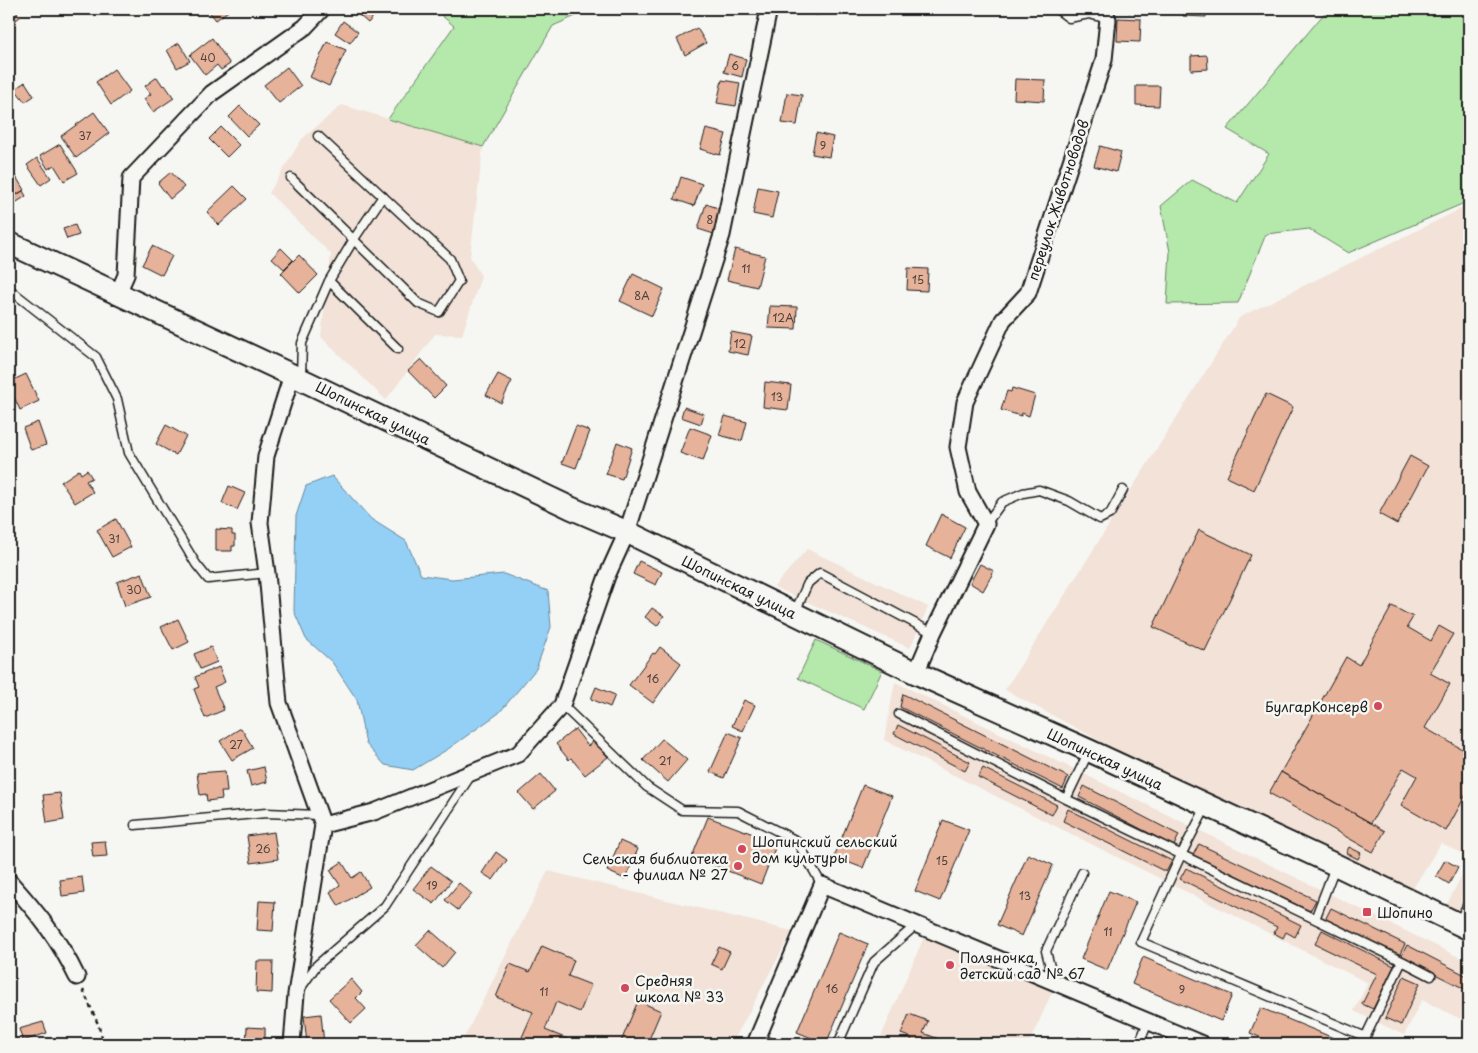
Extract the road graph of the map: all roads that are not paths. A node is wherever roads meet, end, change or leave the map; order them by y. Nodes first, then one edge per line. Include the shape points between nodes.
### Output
1 (322, 9) edge
2 (770, 9) edge
3 (1057, 9) edge
4 (1110, 14) edge
5 (318, 136) dead end
6 (291, 178) dead end
7 (383, 196) junction
8 (354, 239) junction
9 (9, 243) edge
10 (329, 281) junction
11 (9, 289) edge
12 (118, 293) junction
13 (398, 349) dead end
14 (296, 377) junction
15 (1123, 490) dead end
16 (986, 524) junction
17 (627, 532) junction
18 (267, 573) junction
19 (794, 614) junction
20 (933, 633) junction
21 (916, 674) junction
22 (562, 706) junction
23 (899, 714) dead end
24 (1090, 750) junction
25 (472, 773) junction
26 (1066, 799) junction
27 (1207, 806) junction
28 (320, 820) junction
29 (135, 825) dead end
30 (1181, 855) junction
31 (1336, 865) junction
32 (1082, 873) dead end
33 (9, 881) edge
34 (822, 885) junction
35 (1469, 902) edge
36 (1315, 919) junction
37 (916, 925) junction
38 (1464, 926) edge
39 (1402, 961) junction
40 (1431, 976) dead end
41 (77, 977) road end
42 (1054, 982) junction
43 (296, 994) junction
44 (1148, 1022) junction
45 (1364, 1040) edge
46 (756, 1041) edge
47 (292, 1044) edge
48 (774, 1044) edge
49 (838, 1044) edge
50 (1139, 1044) edge
51 (1202, 1044) edge

1 - 12 street via 305,27 212,94 132,178 126,275
2 - 17 street via 722,235
3 - 4 lane via 1069,18
4 - 16 street, переулок Животноводов via 1104,60 1028,293 1003,320 965,402 958,447 968,492
5 - 7 lane
6 - 8 lane
7 - 8 lane
7 - 8 lane via 450,259 459,281 439,312 418,304
8 - 10 lane
9 - 12 street, Шопинская улица
10 - 13 lane
10 - 14 lane via 302,343
11 - 18 lane via 96,357 117,399 129,453 208,579
12 - 14 street, Шопинская улица
14 - 17 street, Шопинская улица
14 - 18 street via 266,456 260,523
15 - 16 lane via 1110,514 1100,519 1069,501 1040,490 1002,502
16 - 20 street
17 - 19 street, Шопинская улица
17 - 22 street via 607,576
18 - 28 street via 279,703
19 - 20 lane via 808,583 820,573
19 - 21 street, Шопинская улица
20 - 21 street
21 - 24 street, Шопинская улица
22 - 25 street via 518,754
22 - 34 lane via 648,787 682,810 738,811 797,841
23 - 26 lane
24 - 26 lane
24 - 27 street, Шопинская улица
25 - 28 street via 374,812
25 - 43 lane via 385,906 316,966
26 - 30 lane
27 - 30 lane
27 - 31 street, Шопинская улица
28 - 29 lane via 266,813
28 - 43 street
30 - 36 lane
30 - 45 lane via 1141,942
31 - 36 lane
31 - 38 street, Шопинская улица
32 - 42 lane via 1046,951
33 - 41 street via 65,952
34 - 37 street
34 - 46 street
35 - 38 lane
36 - 39 lane
37 - 42 street
37 - 49 lane via 874,962
39 - 40 lane
39 - 45 lane
42 - 44 street
43 - 47 street
44 - 50 lane
44 - 51 street
46 - 48 lane

